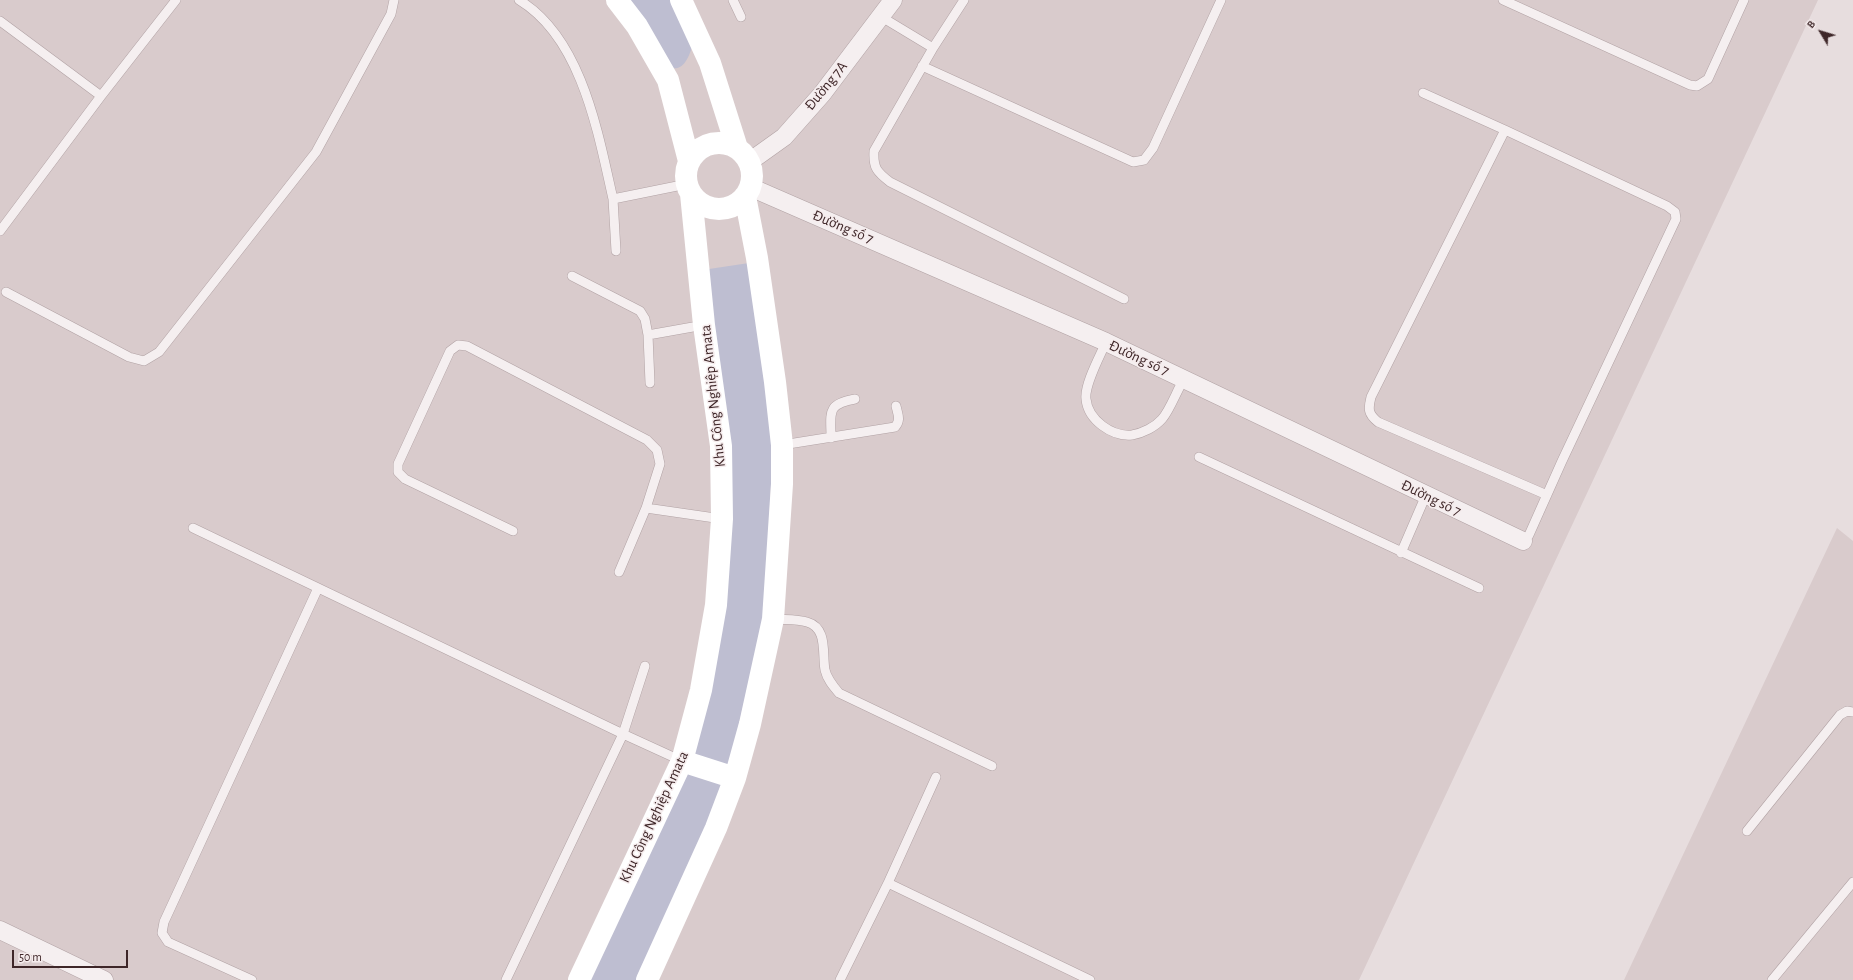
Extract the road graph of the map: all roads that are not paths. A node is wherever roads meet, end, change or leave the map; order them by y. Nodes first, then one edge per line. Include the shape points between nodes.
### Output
1 (176, 0) edge
2 (394, 0) edge
3 (519, 0) edge
4 (618, 0) edge
5 (681, 0) edge
6 (733, 0) edge
7 (893, 0) edge
8 (964, 0) edge
9 (1221, 0) edge
10 (1503, 0) edge
11 (1744, 0) edge
12 (880, 16) junction
13 (741, 17) dead end
14 (0, 21) edge
15 (933, 48) junction
16 (922, 66) junction
17 (1423, 93) dead end
18 (101, 96) junction
19 (1505, 130) junction
20 (743, 155) junction
21 (690, 161) junction
22 (689, 189) junction
23 (748, 192) junction
24 (613, 199) junction
25 (0, 231) edge
26 (616, 251) dead end
27 (572, 276) dead end
28 (6, 292) dead end
29 (1124, 298) dead end
30 (704, 325) junction
31 (648, 335) junction
32 (1106, 342) junction
33 (1184, 379) junction
34 (650, 383) dead end
35 (855, 398) dead end
36 (896, 406) dead end
37 (831, 438) junction
38 (782, 445) junction
39 (1198, 457) dead end
40 (1426, 495) junction
41 (1547, 495) junction
42 (646, 508) junction
43 (722, 519) junction
44 (193, 528) dead end
45 (513, 531) dead end
46 (1523, 541) joint
47 (1401, 553) junction
48 (619, 572) dead end
49 (318, 588) junction
50 (1479, 588) dead end
51 (773, 619) junction
52 (645, 666) dead end
53 (1853, 712) edge
54 (623, 734) junction
55 (682, 761) junction
56 (992, 766) dead end
57 (936, 777) dead end
58 (735, 778) junction
59 (1747, 830) dead end
60 (1853, 882) edge
61 (888, 883) junction
62 (0, 930) edge
63 (104, 980) edge
64 (252, 980) edge
65 (506, 980) edge
66 (579, 980) edge
67 (647, 980) edge
68 (840, 980) edge
69 (1090, 980) edge
70 (1772, 980) edge

1 - 18 lane
2 - 28 lane via 391,14 316,152 159,352 144,360 128,357
3 - 24 lane via 544,20 577,69 600,138
4 - 21 street via 637,26 668,80
5 - 20 street via 710,63
6 - 13 lane
7 - 12 street, Đường 7A
8 - 15 lane
9 - 16 lane via 1153,148 1144,160 1133,162
10 - 11 lane via 1697,86 1708,79
12 - 15 lane
12 - 20 street, Đường 7A via 822,94 784,137
14 - 18 lane
15 - 16 lane
16 - 29 lane via 874,151 874,162 879,173 890,182
17 - 19 lane
18 - 25 lane
19 - 41 lane via 1667,206 1675,212 1676,219
19 - 41 lane via 1371,397 1368,410 1371,417 1378,422
20 - 21 street via 728,144 714,143 696,152
20 - 23 street via 752,174
21 - 22 street via 686,172
22 - 23 street via 701,204 717,209 737,204
22 - 24 lane
22 - 30 street, Khu Công Nghiệp Amata
23 - 32 street, Đường số 7
23 - 38 street
24 - 26 lane
27 - 31 lane via 640,311 645,319
30 - 31 lane
30 - 43 street, Khu Công Nghiệp Amata via 721,446
31 - 34 lane
32 - 33 street, Đường số 7
32 - 33 lane via 1089,383 1086,398 1089,412 1102,426 1117,433 1132,435 1148,429 1162,418
33 - 40 street, Đường số 7
35 - 37 lane via 840,402 834,407 831,414
36 - 37 lane via 899,418 895,427
37 - 38 lane
38 - 51 street via 782,484
39 - 47 lane
40 - 46 street, Đường số 7
40 - 47 lane
41 - 46 lane via 1529,535
42 - 43 lane
42 - 45 lane via 660,464 657,450 647,440 467,346 458,345 450,351 398,464 398,472 405,479
42 - 48 lane
43 - 55 street, Khu Công Nghiệp Amata via 716,605 701,690
44 - 49 lane
47 - 50 lane
49 - 54 lane
49 - 64 lane via 164,922 162,933 168,942
51 - 56 lane via 807,622 817,627 822,638 825,671 839,693
51 - 58 street via 750,724
52 - 54 lane
53 - 59 lane via 1847,711 1840,715
54 - 55 lane
54 - 65 lane
55 - 58 street
55 - 66 street, Khu Công Nghiệp Amata
57 - 61 lane
58 - 67 street via 716,828
60 - 70 lane
61 - 68 lane
61 - 69 lane
62 - 63 street

